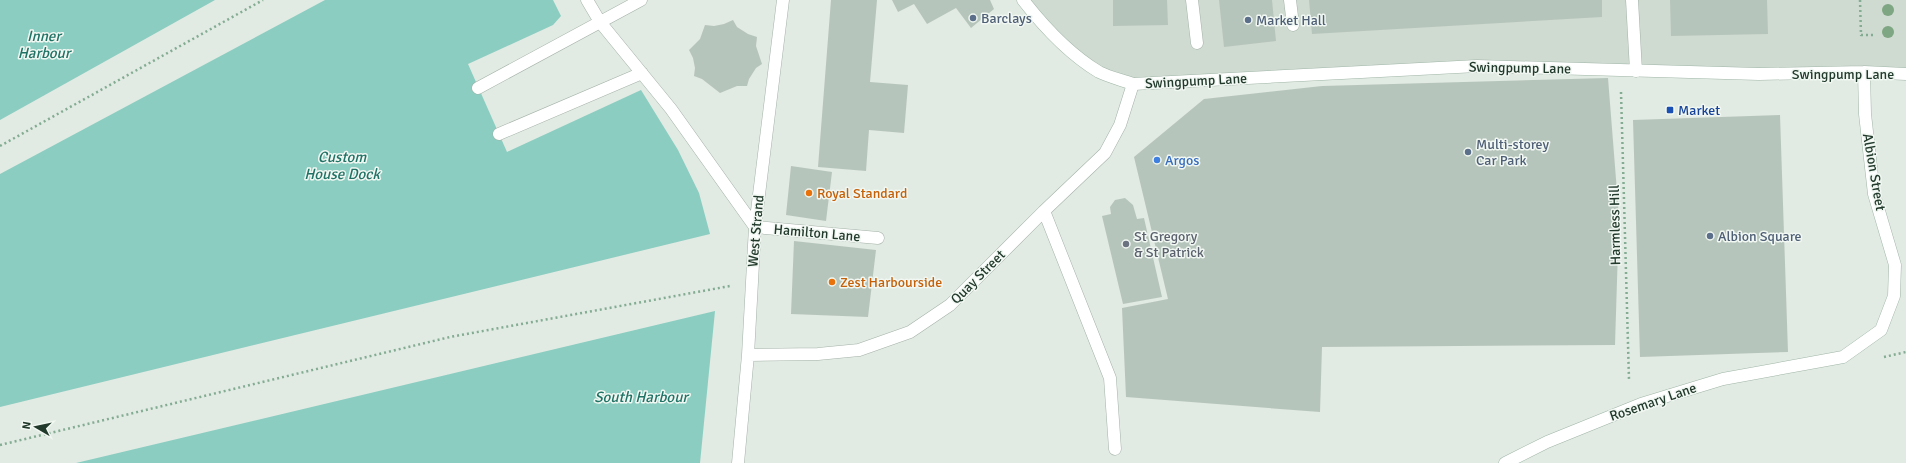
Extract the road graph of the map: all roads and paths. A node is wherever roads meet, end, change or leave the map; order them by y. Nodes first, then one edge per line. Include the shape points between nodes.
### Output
1 (263, 0) edge
2 (587, 0) edge
3 (641, 0) edge
4 (783, 0) edge
5 (1023, 0) edge
6 (1192, 0) edge
7 (1290, 0) edge
8 (1632, 0) edge
9 (1860, 0) edge
10 (600, 22) junction
11 (1293, 25) dead end
12 (1874, 35) dead end
13 (1197, 43) dead end
14 (1621, 70) junction
15 (1636, 71) junction
16 (1864, 72) junction
17 (642, 73) junction
18 (1906, 74) edge
19 (1133, 84) junction
20 (478, 88) dead end
21 (499, 134) dead end
22 (0, 146) edge
23 (1044, 211) junction
24 (755, 227) junction
25 (878, 238) dead end
26 (753, 281) junction
27 (748, 355) junction
28 (1809, 363) joint
29 (1629, 380) dead end
30 (0, 445) edge
31 (1115, 449) dead end
32 (738, 463) edge
33 (1505, 463) edge

1 - 22 path
2 - 10 main road
3 - 10 main road
4 - 24 main road, West Strand
5 - 19 main road via 1068,49 1100,72
6 - 13 main road
7 - 11 main road
8 - 15 main road
9 - 12 path via 1861,35
10 - 17 main road
10 - 20 main road
14 - 15 main road, Swingpump Lane
14 - 19 main road, Swingpump Lane via 1477,66
14 - 29 path, Harmless Hill
15 - 16 main road, Swingpump Lane via 1759,74
16 - 18 main road, Swingpump Lane
16 - 28 main road, Albion Street via 1867,139 1874,194 1895,265 1894,296 1882,330 1844,357
17 - 21 main road
17 - 24 main road via 671,109
19 - 23 main road, Quay Street via 1120,125 1105,153
23 - 27 main road, Quay Street via 950,305 910,332 859,350 818,354
23 - 31 main road via 1110,378
24 - 25 main road, Hamilton Lane
24 - 26 main road, West Strand
26 - 27 main road, West Strand
26 - 30 path via 450,337
27 - 32 main road, West Strand
28 - 33 main road, Rosemary Lane via 1722,379 1641,404 1547,442

